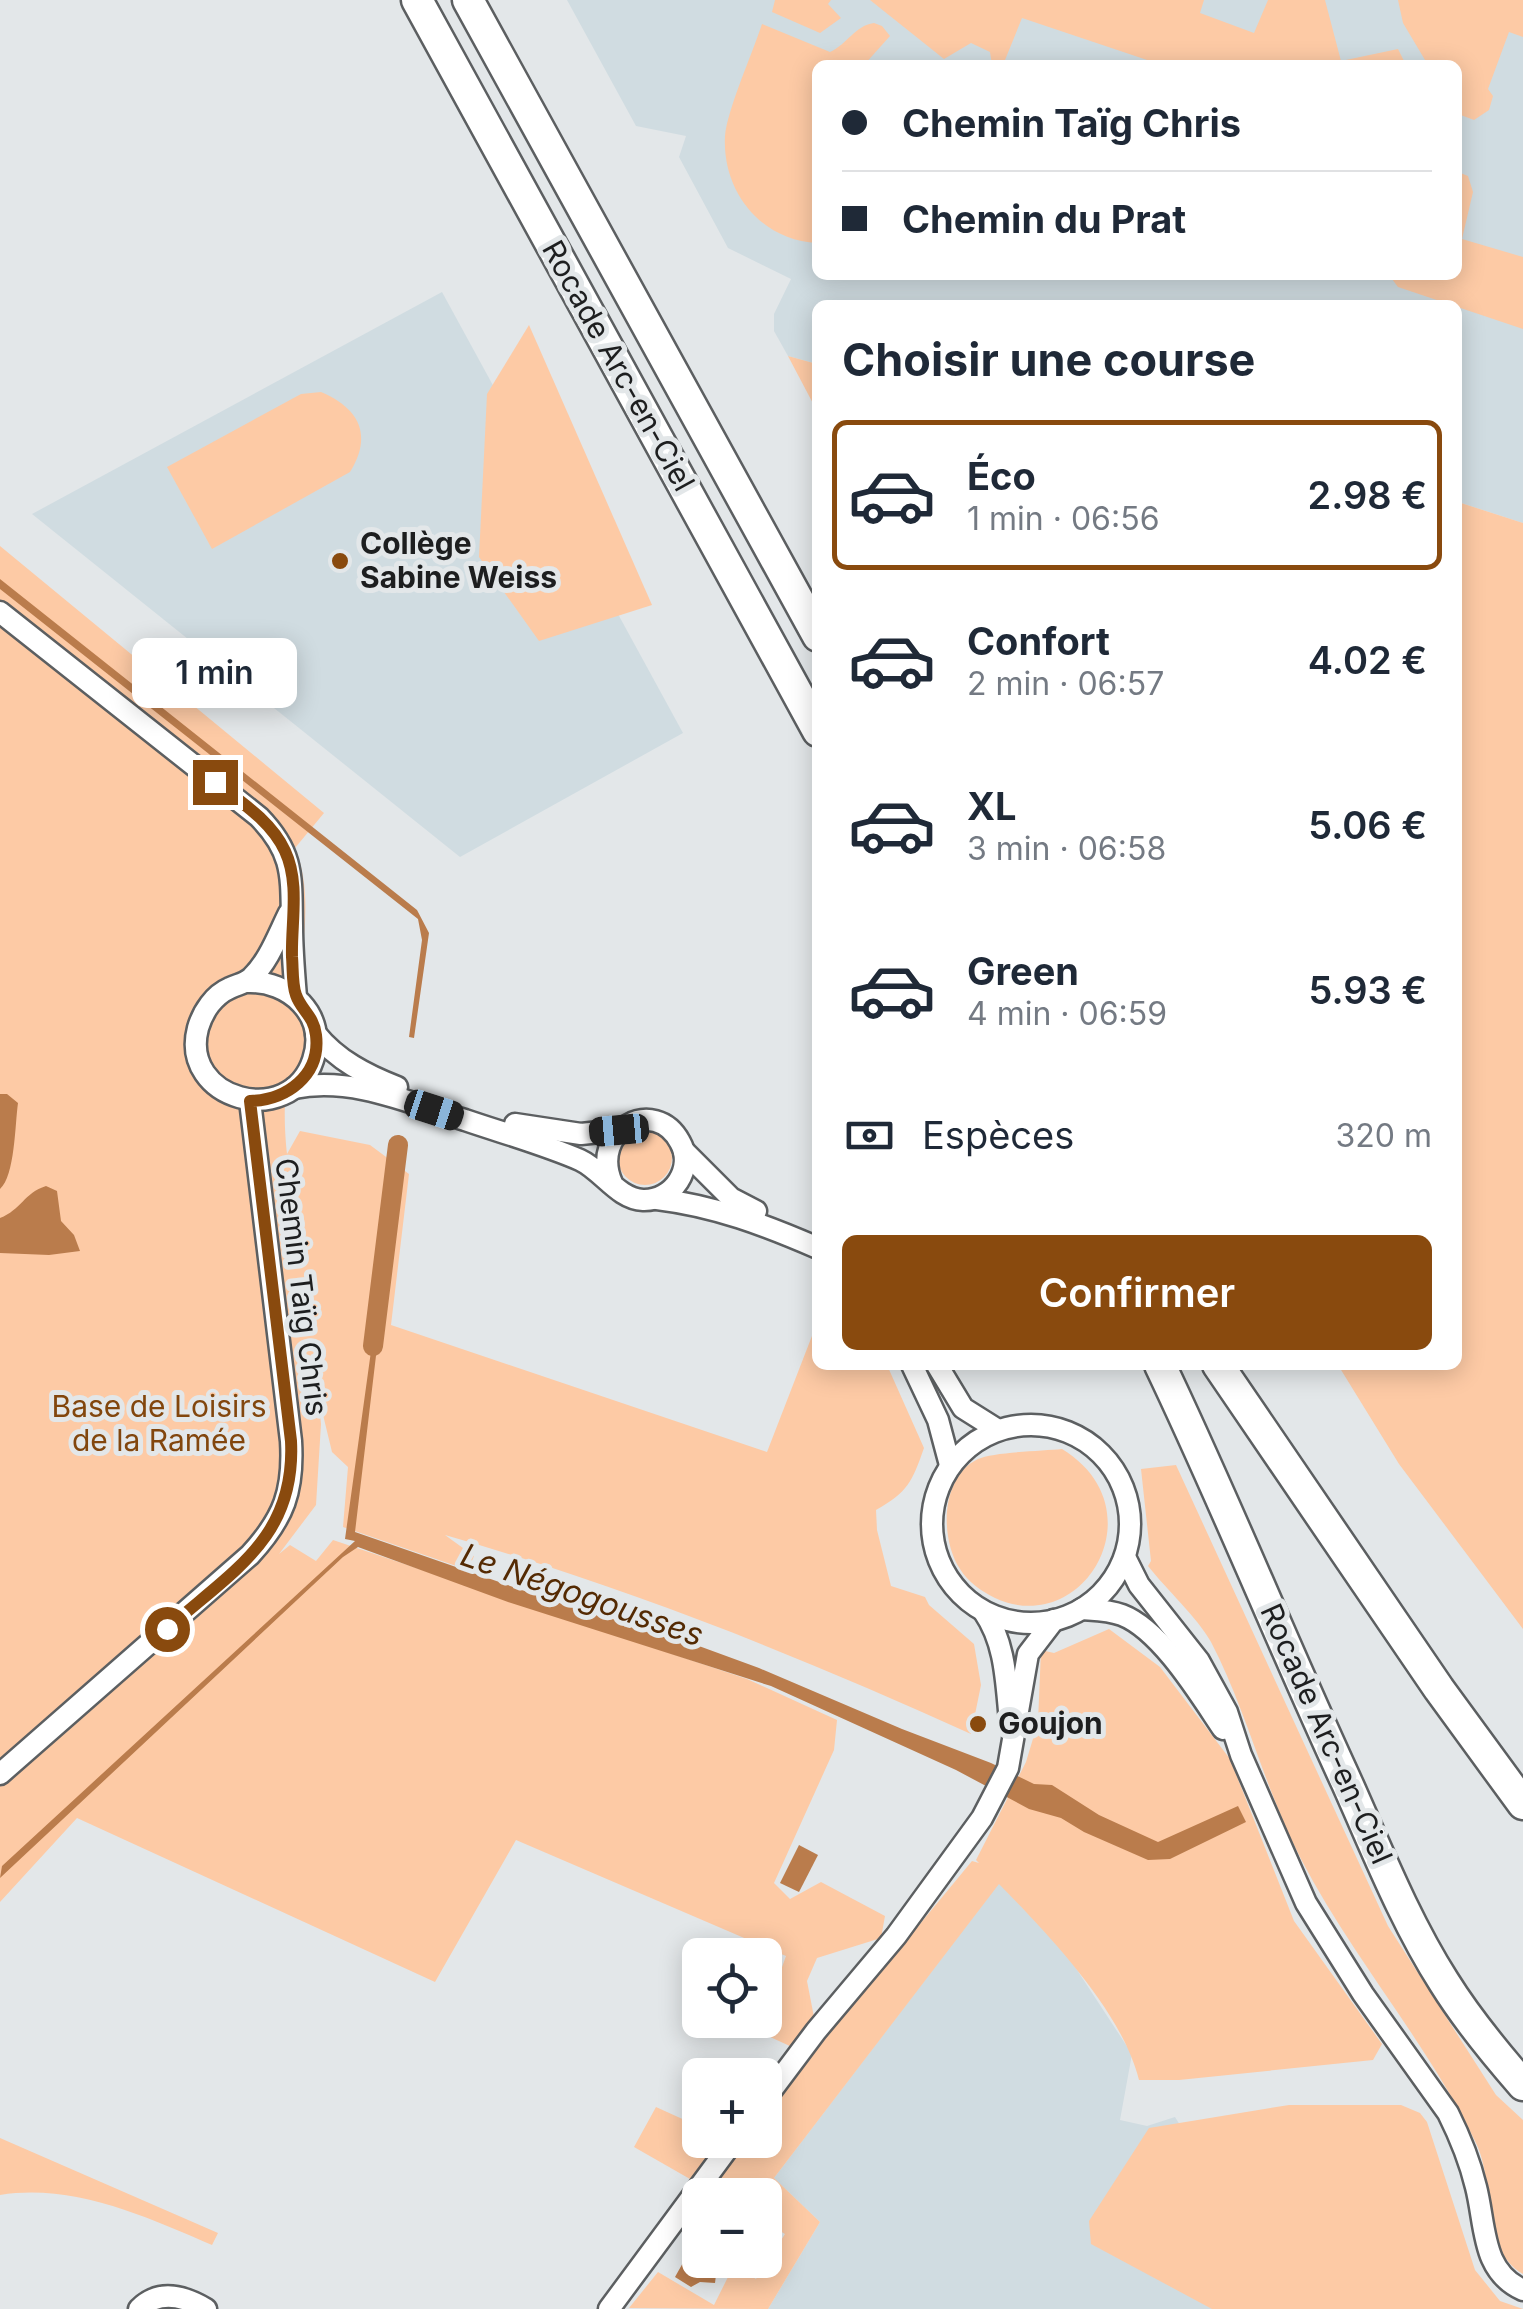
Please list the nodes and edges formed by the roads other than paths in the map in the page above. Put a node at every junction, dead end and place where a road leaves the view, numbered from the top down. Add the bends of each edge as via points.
1 (418, 0) edge
2 (468, 0) edge
3 (0, 612) edge
4 (812, 625) edge
5 (812, 721) edge
6 (292, 908) junction
7 (247, 982) junction
8 (296, 997) junction
9 (316, 1034) junction
10 (294, 1088) junction
11 (406, 1096) junction
12 (250, 1101) junction
13 (619, 1130) junction
14 (684, 1151) junction
15 (612, 1183) junction
16 (657, 1198) junction
17 (812, 1235) edge
18 (812, 1245) edge
19 (914, 1370) edge
20 (939, 1370) edge
21 (1162, 1370) edge
22 (1221, 1370) edge
23 (998, 1430) junction
24 (950, 1465) junction
25 (1125, 1558) junction
26 (1082, 1609) junction
27 (984, 1612) junction
28 (1054, 1620) junction
29 (1013, 1742) junction
30 (1242, 1755) junction
31 (0, 1774) edge
32 (1523, 1804) edge
33 (782, 2076) edge
34 (1523, 2085) edge
35 (721, 2158) edge
36 (1523, 2290) edge
37 (139, 2309) edge
38 (206, 2309) edge
39 (608, 2309) edge

1 - 5 highway, Rocade Arc-en-Ciel
2 - 4 highway, Rocade Arc-en-Ciel
3 - 6 street via 274,832 291,868
6 - 7 street
6 - 8 street
7 - 8 street via 273,984
7 - 12 street via 229,988 202,1015 197,1052 215,1085
8 - 9 street
9 - 10 street via 312,1064
9 - 11 street via 340,1058
10 - 11 street via 344,1085
10 - 12 street
11 - 13 street via 527,1128
11 - 15 street via 578,1160
12 - 31 street, Chemin Taïg Chris via 291,1441 283,1509 250,1555
13 - 14 street via 657,1122
13 - 15 street via 606,1155
14 - 16 street via 680,1180
14 - 17 street via 731,1198
15 - 16 street via 632,1198
16 - 18 street via 756,1220
19 - 24 street
20 - 23 street via 963,1408
21 - 34 highway, Rocade Arc-en-Ciel via 1417,1932 1442,1980
22 - 32 highway
23 - 24 street
23 - 25 street via 1058,1428 1104,1456 1129,1504
24 - 27 street via 938,1486 931,1534 948,1579
25 - 26 street via 1100,1596
25 - 30 street via 1199,1660
26 - 28 street
26 - 30 street via 1139,1625
27 - 28 street via 1030,1623
27 - 29 street via 1001,1647
28 - 29 street via 1028,1654
29 - 33 street via 1008,1768 982,1818
30 - 36 street via 1306,1903 1454,2123 1476,2188 1486,2247 1501,2274
35 - 39 street
37 - 38 street via 171,2296

